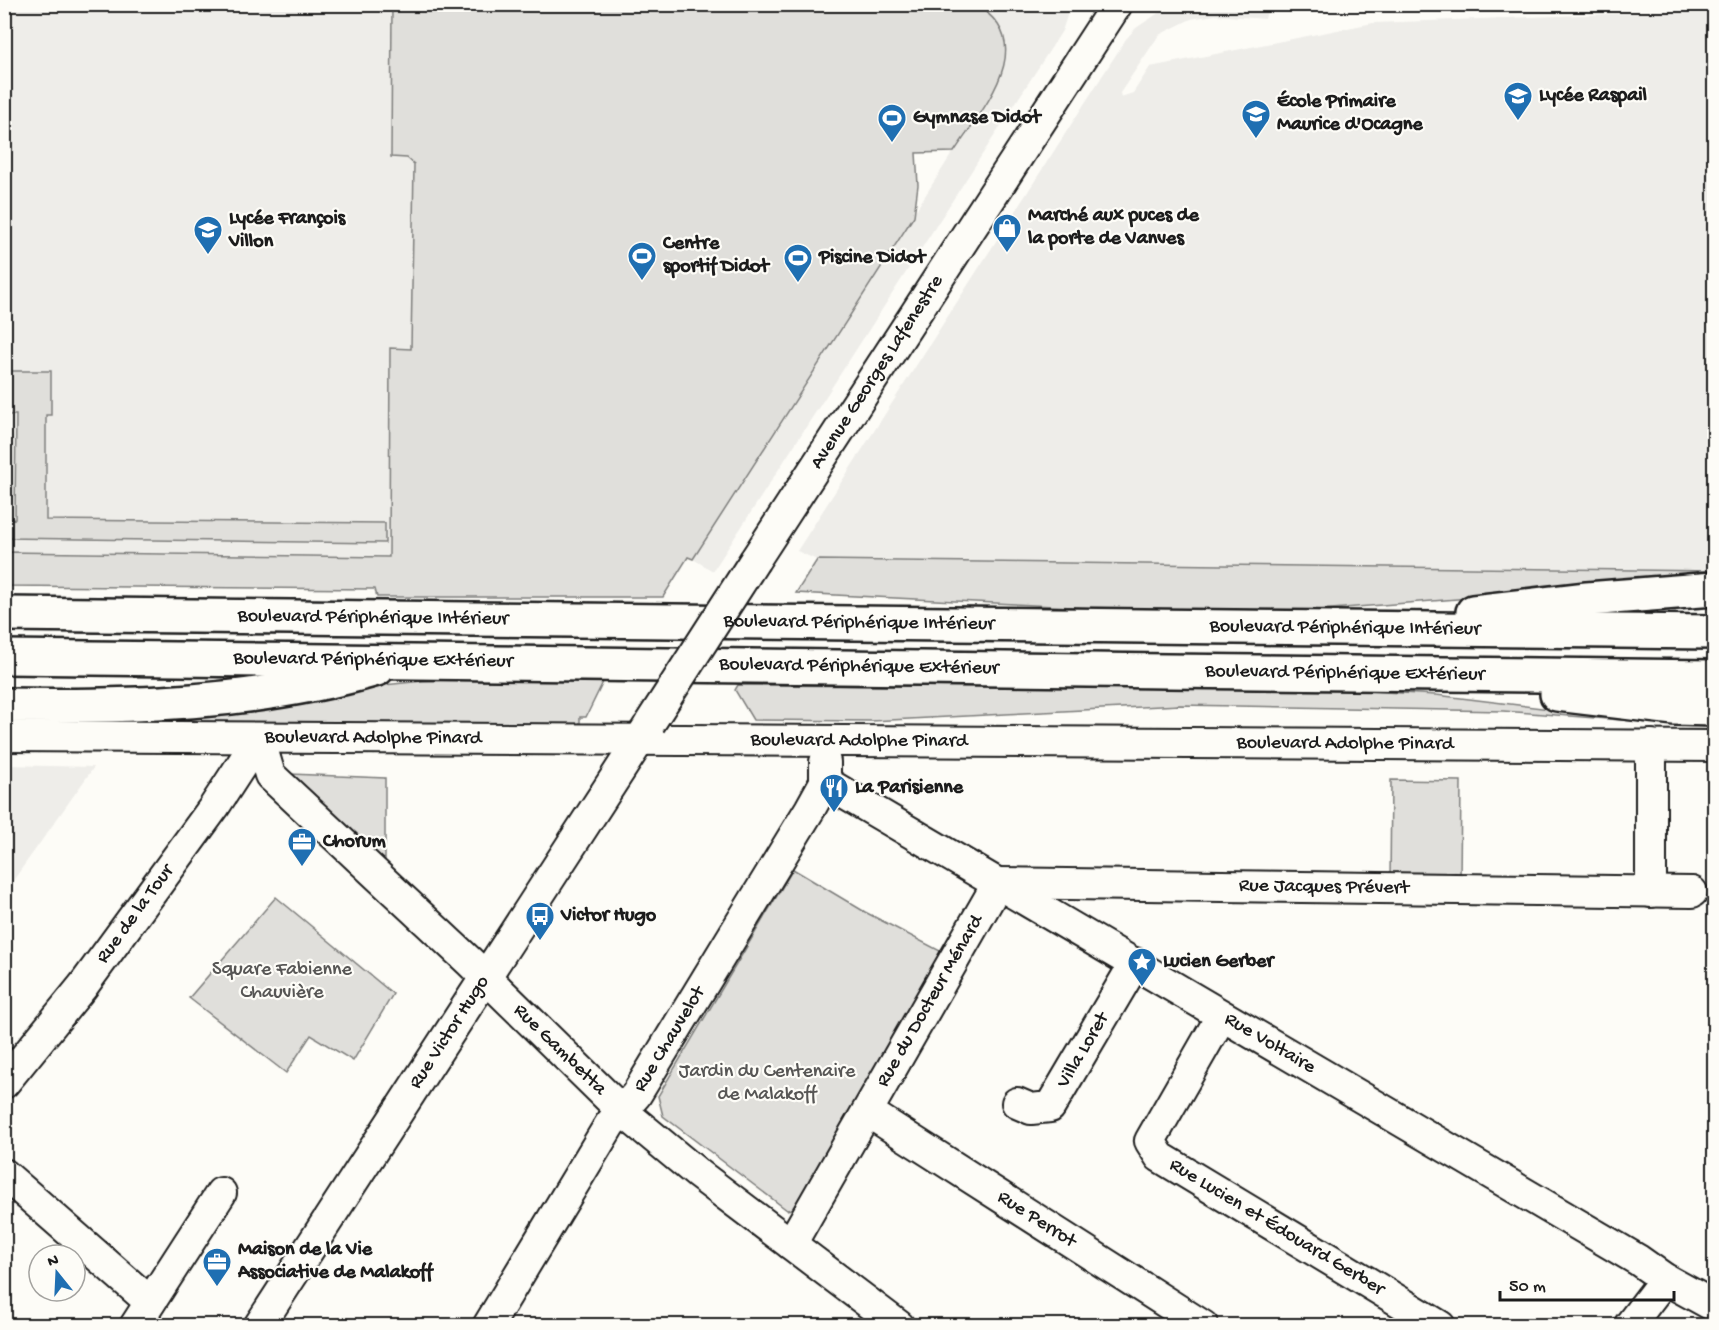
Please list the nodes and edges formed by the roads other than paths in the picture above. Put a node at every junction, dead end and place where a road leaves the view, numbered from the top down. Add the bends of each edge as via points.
1 (1117, 4) edge
2 (1714, 589) edge
3 (4, 614) edge
4 (1337, 628) junction
5 (1714, 632) edge
6 (4, 657) edge
7 (413, 659) junction
8 (1401, 675) junction
9 (1714, 677) edge
10 (4, 705) edge
11 (1714, 709) edge
12 (645, 732) junction
13 (4, 736) edge
14 (259, 738) junction
15 (824, 741) junction
16 (1651, 745) junction
17 (1714, 746) edge
18 (825, 783) junction
19 (998, 883) junction
20 (1651, 892) junction
21 (1692, 892) dead end
22 (1135, 963) junction
23 (485, 976) junction
24 (1221, 1017) junction
25 (4, 1083) edge
26 (1017, 1103) dead end
27 (621, 1110) junction
28 (868, 1112) junction
29 (4, 1174) edge
30 (221, 1193) dead end
31 (791, 1244) junction
32 (1665, 1279) junction
33 (1714, 1306) edge
34 (142, 1314) edge
35 (259, 1326) edge
36 (488, 1326) edge
37 (899, 1326) edge
38 (1203, 1326) edge
39 (1440, 1326) edge
40 (1629, 1326) edge

1 - 12 street, Avenue Georges Lafenestre, bridge
2 - 4 highway via 1587,599
3 - 4 highway, Boulevard Périphérique Intérieur
4 - 5 highway, Boulevard Périphérique Intérieur
6 - 7 highway, Boulevard Périphérique Extérieur
7 - 8 highway, Boulevard Périphérique Extérieur
7 - 10 highway via 329,683 188,702
8 - 9 highway, Boulevard Périphérique Extérieur
8 - 11 highway via 1674,708
12 - 14 street, Boulevard Adolphe Pinard
12 - 15 street, Boulevard Adolphe Pinard
12 - 23 street, Rue Victor Hugo
13 - 14 street, Boulevard Adolphe Pinard
14 - 23 street, Rue Gambetta via 270,775
14 - 25 street, Rue de la Tour via 214,807 90,976
15 - 16 street, Boulevard Adolphe Pinard
15 - 18 street
16 - 17 street, Boulevard Adolphe Pinard
16 - 20 street
18 - 19 street, Rue Voltaire
18 - 27 street, Rue Chauvelot via 636,1095
19 - 20 street, Rue Jacques Prévert
19 - 22 street, Rue Voltaire
19 - 28 street, Rue du Docteur Ménard
20 - 21 street, Rue Jacques Prévert
22 - 24 street, Rue Voltaire
22 - 26 street, Villa Loret via 1050,1107 1031,1109
23 - 27 street, Rue Gambetta
23 - 35 street, Rue Victor Hugo
24 - 32 street, Rue Voltaire
24 - 39 street, Rue Lucien et Édouard Gerber via 1150,1141 1153,1149
27 - 31 street, Rue Gambetta
27 - 36 street, Rue Chauvelot
28 - 31 street, Rue du Docteur Ménard
28 - 38 street, Rue Perrot
29 - 34 street
30 - 34 street
31 - 37 street, Rue Gambetta
32 - 33 street, Rue Voltaire
32 - 40 street

